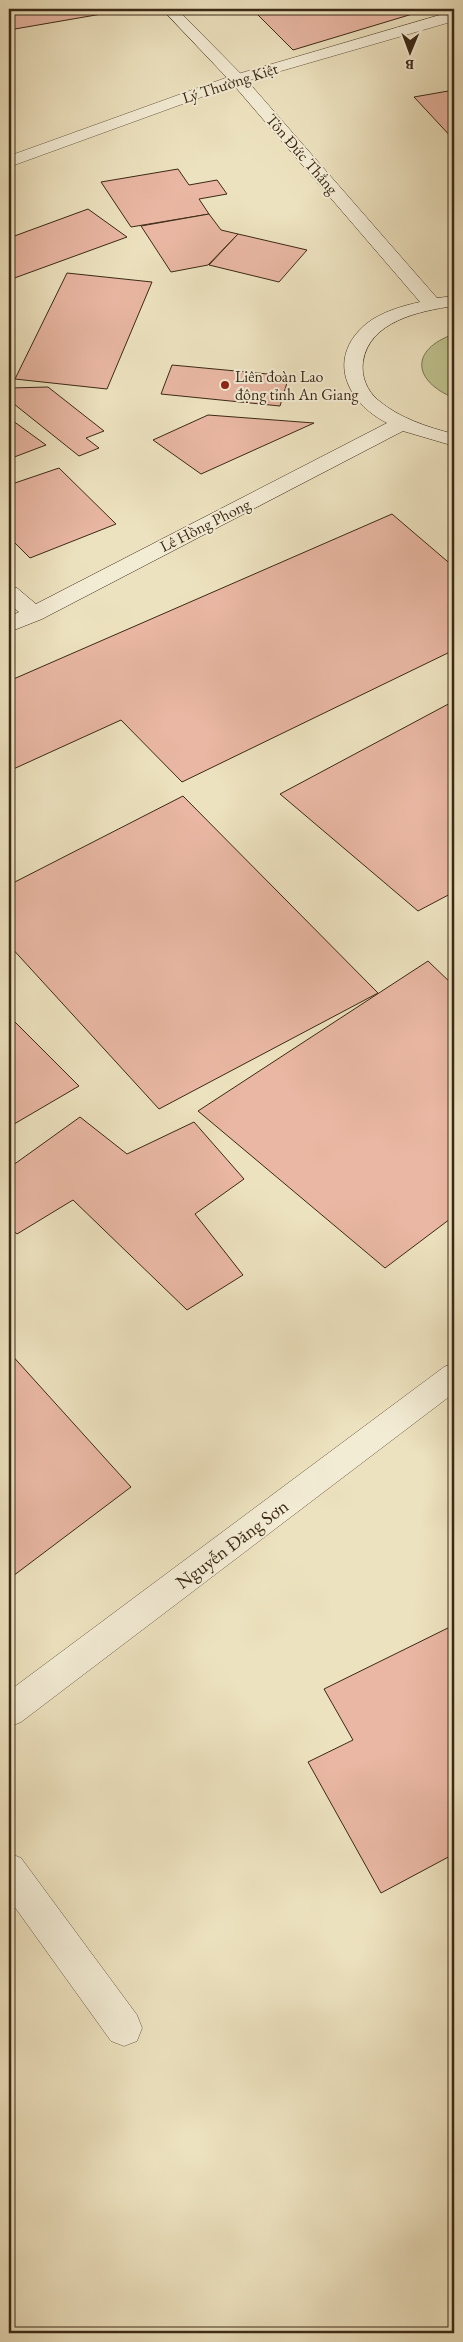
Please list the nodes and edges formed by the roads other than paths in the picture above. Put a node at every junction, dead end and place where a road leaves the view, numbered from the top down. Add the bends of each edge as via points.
1 (169, 9) edge
2 (454, 16) edge
3 (237, 79) junction
4 (9, 162) edge
5 (454, 301) edge
6 (432, 304) junction
7 (401, 424) junction
8 (454, 440) edge
9 (9, 593) edge
10 (34, 614) junction
11 (9, 625) edge
12 (454, 1376) edge
13 (9, 1711) edge
14 (9, 1870) edge
15 (124, 2028) dead end

1 - 3 street, Tôn Đức Thắng
2 - 3 street, Lý Thường Kiệt
3 - 4 street, Lý Thường Kiệt
3 - 6 street, Tôn Đức Thắng
5 - 6 street
6 - 7 street via 394,315 367,333 353,355 354,380 370,404
7 - 8 street
7 - 10 street, Lê Hồng Phong
9 - 10 street
10 - 11 street, Lê Hồng Phong
12 - 13 street, Nguyễn Đăng Sơn
14 - 15 street

